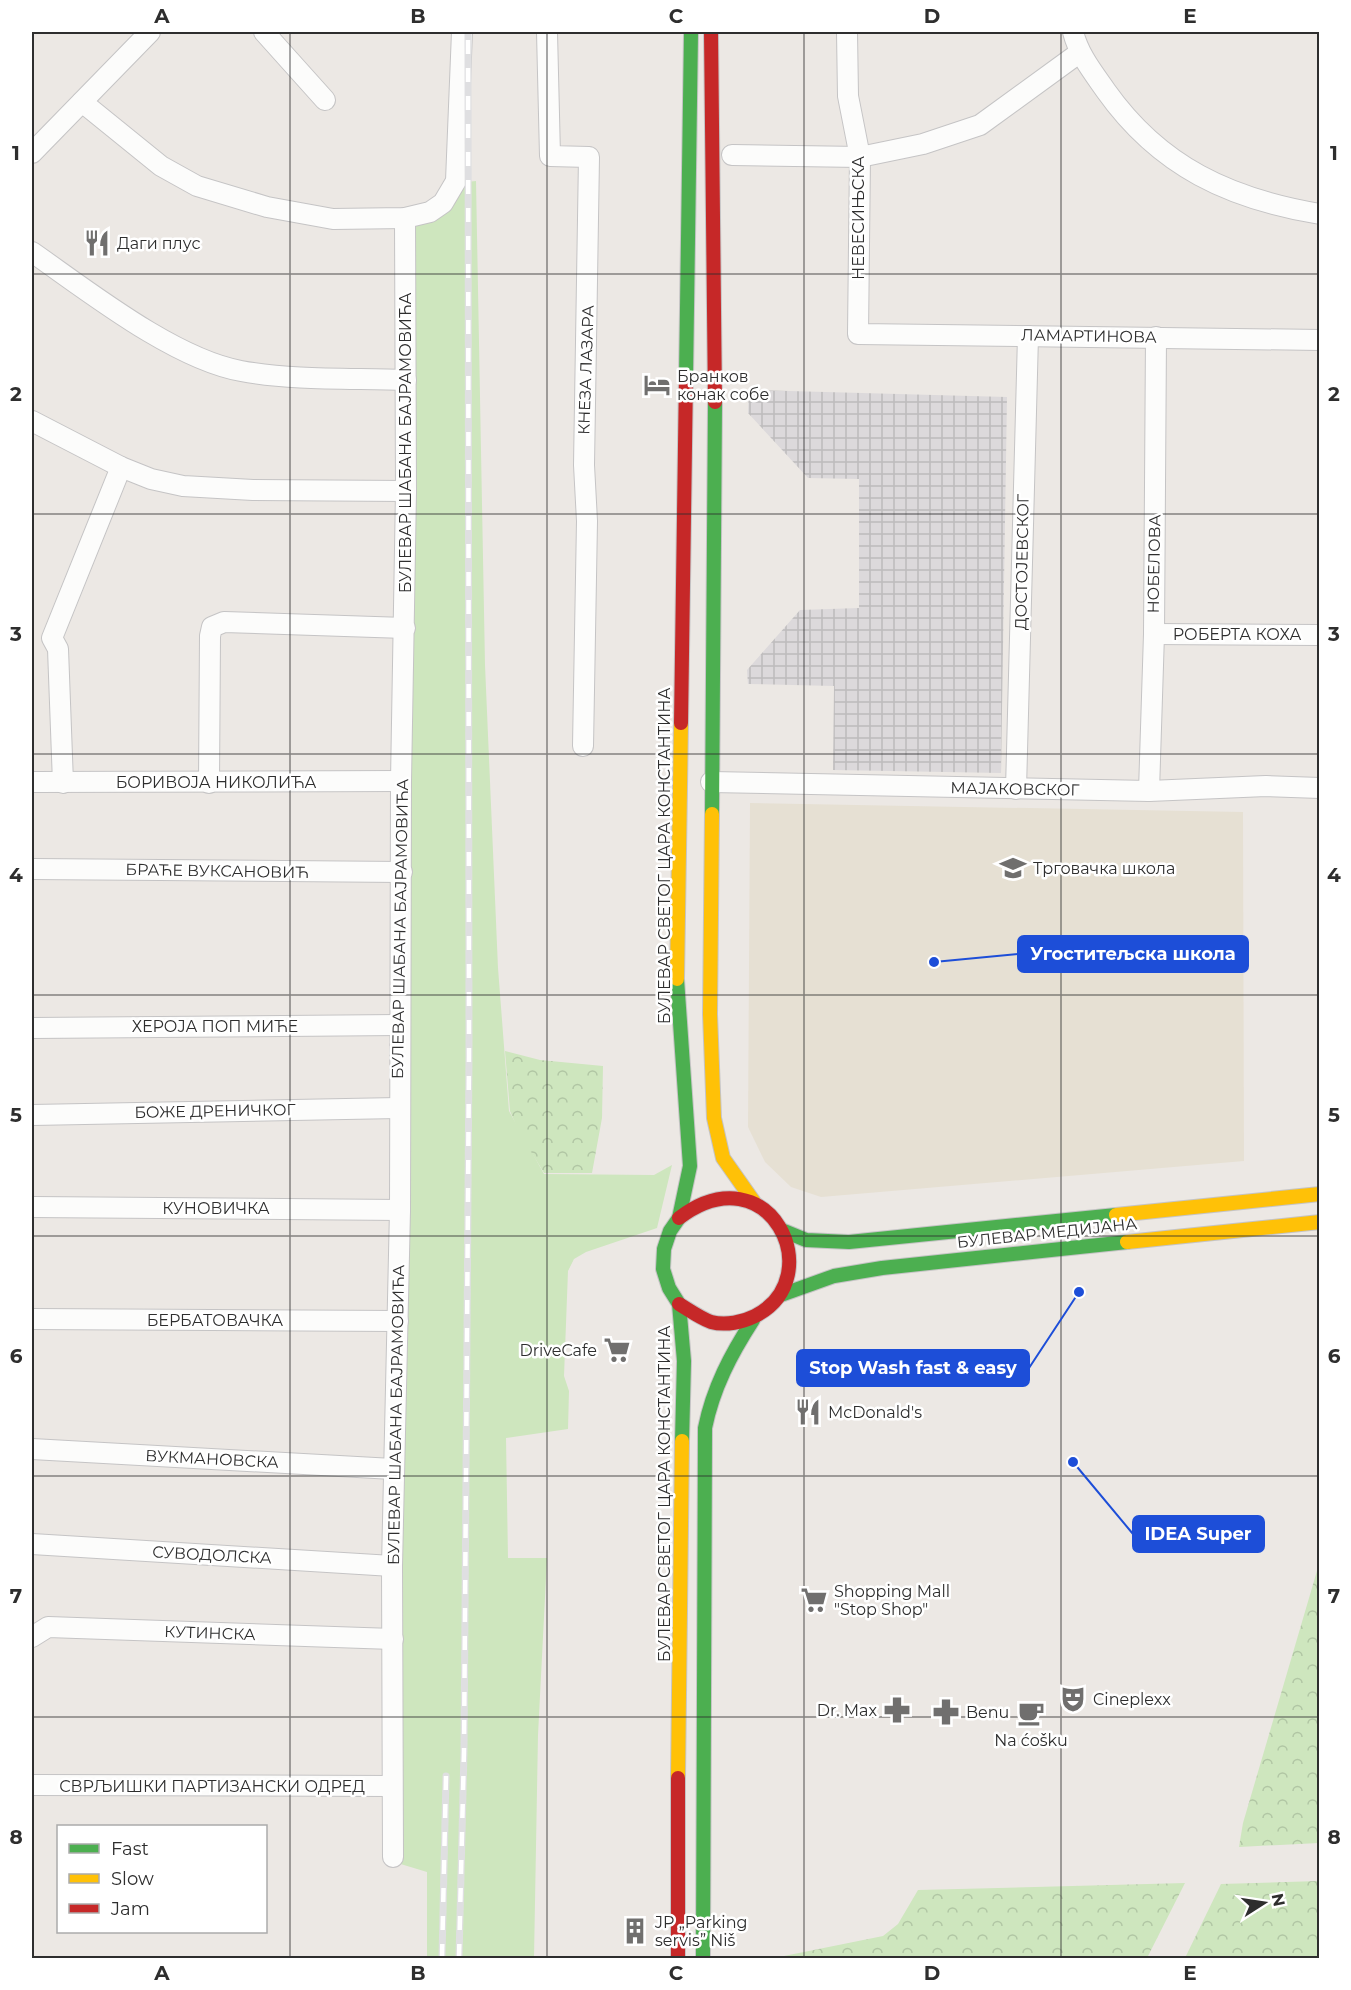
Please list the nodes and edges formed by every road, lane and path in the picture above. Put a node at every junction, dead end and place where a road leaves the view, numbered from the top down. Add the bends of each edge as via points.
1 (150, 32) edge
2 (264, 32) edge
3 (462, 32) edge
4 (547, 32) edge
5 (691, 32) edge
6 (711, 32) edge
7 (848, 32) edge
8 (1072, 32) edge
9 (1079, 53) junction
10 (325, 100) dead end
11 (82, 102) junction
12 (32, 153) edge
13 (732, 155) dead end
14 (860, 157) junction
15 (1320, 214) edge
16 (405, 218) junction
17 (32, 252) edge
18 (858, 334) joint
19 (1028, 336) junction
20 (1156, 337) junction
21 (1320, 340) edge
22 (406, 380) junction
23 (32, 421) edge
24 (122, 467) junction
25 (406, 491) junction
26 (405, 628) junction
27 (1154, 634) junction
28 (1320, 635) edge
29 (583, 746) dead end
30 (401, 781) junction
31 (32, 782) edge
32 (711, 782) junction
33 (63, 783) junction
34 (209, 783) junction
35 (1320, 788) edge
36 (1016, 789) junction
37 (1149, 791) junction
38 (32, 869) edge
39 (402, 872) junction
40 (399, 1025) junction
41 (32, 1028) edge
42 (398, 1108) junction
43 (32, 1115) edge
44 (1320, 1194) edge
45 (754, 1202) junction
46 (32, 1207) edge
47 (400, 1210) junction
48 (679, 1218) junction
49 (1320, 1222) edge
50 (784, 1231) junction
51 (781, 1295) junction
52 (679, 1304) junction
53 (32, 1319) edge
54 (753, 1320) junction
55 (398, 1321) junction
56 (32, 1449) edge
57 (393, 1469) junction
58 (32, 1544) edge
59 (392, 1566) junction
60 (32, 1637) edge
61 (393, 1639) junction
62 (32, 1785) edge
63 (392, 1786) junction
64 (393, 1857) dead end
65 (678, 1959) edge
66 (703, 1959) edge

1 - 11 street
2 - 10 street
3 - 16 street via 456,181 443,203 430,212
4 - 29 street, КНЕЗА ЛАЗАРА via 550,156 589,157
5 - 48 main road, БУЛЕВАР СВЕТОГ ЦАРА КОНСТАНТИНА via 677,982 690,1166
6 - 32 main road via 715,409
7 - 14 street, НЕВЕСИЊСКА via 848,96
8 - 9 street
9 - 14 street via 980,126 923,144
9 - 15 street via 1114,102 1156,147 1194,174 1234,193
11 - 12 street
11 - 16 street via 161,166 197,186 267,207 333,219
13 - 14 street
14 - 18 street, НЕВЕСИЊСКА
16 - 22 street, БУЛЕВАР ШАБАНА БАЈРАМОВИЋА
17 - 22 street via 131,320 196,356 240,371
18 - 19 street, ЛАМАРТИНОВА
19 - 20 street, ЛАМАРТИНОВА
19 - 36 street, ДОСТОЈЕВСКОГ
20 - 21 street, ЛАМАРТИНОВА
20 - 27 street, НОБЕЛОВА
22 - 25 street, БУЛЕВАР ШАБАНА БАЈРАМОВИЋА
23 - 24 street
24 - 25 street via 151,479 218,489
24 - 33 street via 52,638 58,649
25 - 26 street, БУЛЕВАР ШАБАНА БАЈРАМОВИЋА
26 - 30 street, БУЛЕВАР ШАБАНА БАЈРАМОВИЋА
26 - 34 street via 224,622 212,627
27 - 28 street, РОБЕРТА КОХА
27 - 37 street, НОБЕЛОВА
30 - 34 street, БОРИВОЈА НИКОЛИЋА
30 - 39 street, БУЛЕВАР ШАБАНА БАЈРАМОВИЋА
31 - 33 street, БОРИВОЈА НИКОЛИЋА
32 - 36 street, МАЈАКОВСКОГ
32 - 45 main road via 710,1014 714,1118 723,1158
33 - 34 street, БОРИВОЈА НИКОЛИЋА
35 - 37 street, МАЈАКОВСКОГ
36 - 37 street, МАЈАКОВСКОГ
38 - 39 street, БРАЋЕ ВУКСАНОВИЋ
39 - 40 street, БУЛЕВАР ШАБАНА БАЈРАМОВИЋА
40 - 41 street, ХЕРОЈА ПОП МИЋЕ
40 - 42 street, БУЛЕВАР ШАБАНА БАЈРАМОВИЋА
42 - 43 street, БОЖЕ ДРЕНИЧКОГ
42 - 47 street, БУЛЕВАР ШАБАНА БАЈРАМОВИЋА
44 - 50 main road, БУЛЕВАР МЕДИЈАНА via 849,1242 806,1240
45 - 48 main road via 714,1198 695,1205
45 - 50 main road via 771,1214
46 - 47 street, КУНОВИЧКА
47 - 55 street, БУЛЕВАР ШАБАНА БАЈРАМОВИЋА
48 - 52 main road, БУЛЕВАР СВЕТОГ ЦАРА КОНСТАНТИНА via 664,1249 663,1269
49 - 51 main road, БУЛЕВАР МЕДИЈАНА via 882,1268 834,1276
50 - 51 main road via 790,1252 789,1275
51 - 54 main road
52 - 54 main road via 695,1317 714,1324 734,1325
52 - 65 main road, БУЛЕВАР СВЕТОГ ЦАРА КОНСТАНТИНА via 684,1361
53 - 55 street, БЕРБАТОВАЧКА
54 - 66 main road via 724,1365 708,1404 705,1428
55 - 57 street, БУЛЕВАР ШАБАНА БАЈРАМОВИЋА
56 - 57 street, ВУКМАНОВСКА
57 - 59 street, БУЛЕВАР ШАБАНА БАЈРАМОВИЋА
58 - 59 street, СУВОДОЛСКА
59 - 61 street, БУЛЕВАР ШАБАНА БАЈРАМОВИЋА
60 - 61 street, КУТИНСКА via 48,1627
61 - 63 street, БУЛЕВАР ШАБАНА БАЈРАМОВИЋА
62 - 63 street, СВРЉИШКИ ПАРТИЗАНСКИ ОДРЕД
63 - 64 street, БУЛЕВАР ШАБАНА БАЈРАМОВИЋА

